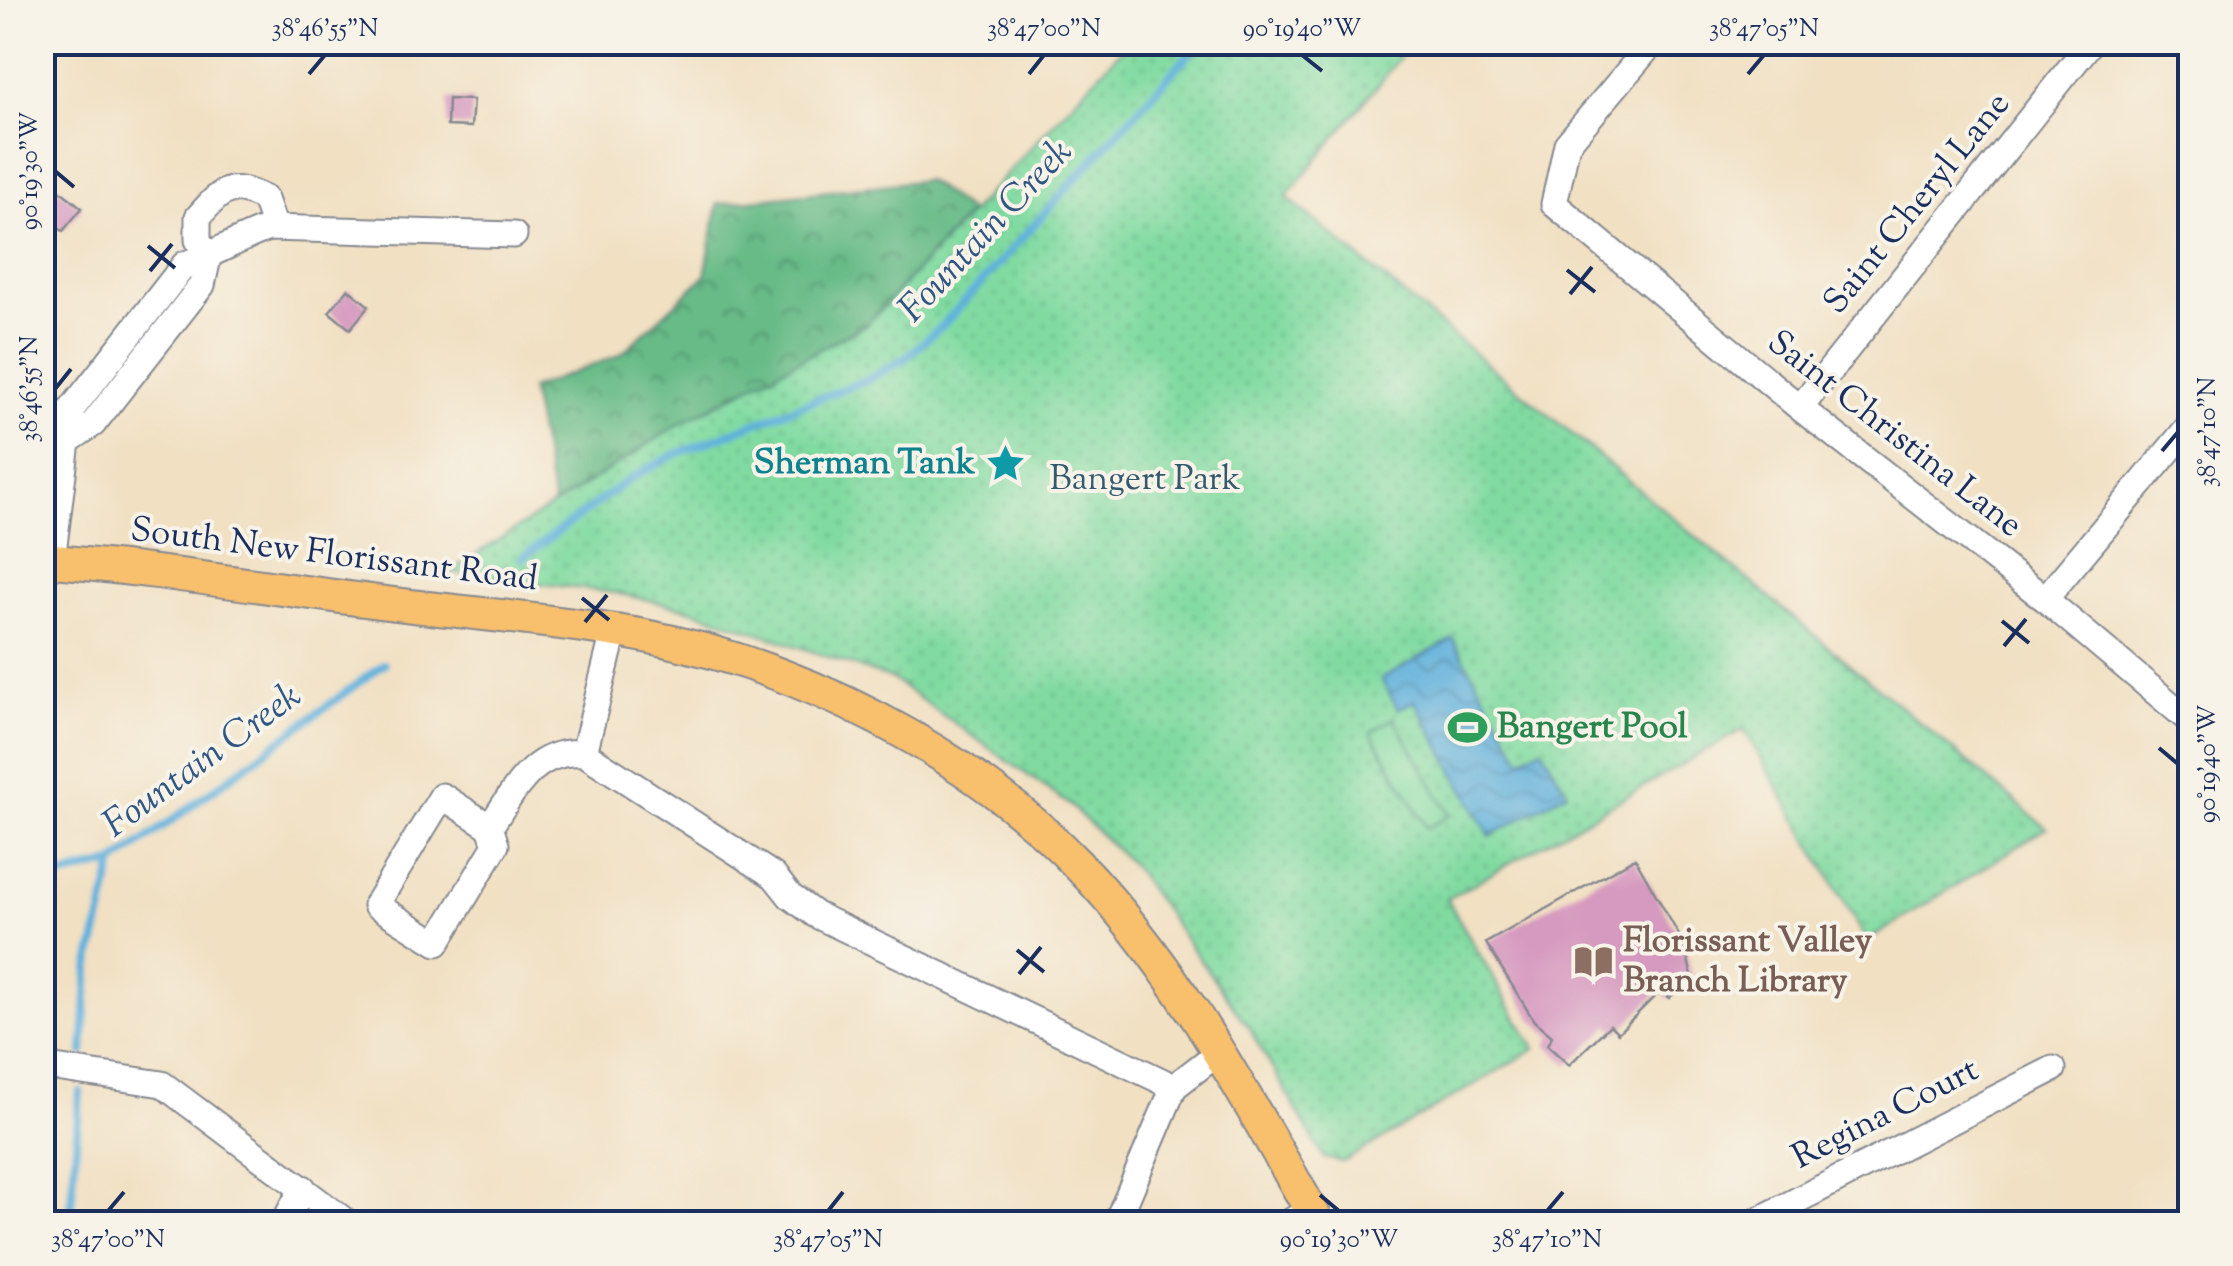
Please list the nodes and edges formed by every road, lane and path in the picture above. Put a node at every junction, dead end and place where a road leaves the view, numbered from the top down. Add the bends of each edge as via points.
1 (1654, 42) edge
2 (2091, 42) edge
3 (275, 228) junction
4 (514, 235) dead end
5 (208, 258) junction
6 (125, 341) junction
7 (146, 356) junction
8 (1800, 408) junction
9 (2190, 425) edge
10 (69, 440) junction
11 (47, 560) edge
12 (2045, 599) junction
13 (614, 632) junction
14 (2190, 720) edge
15 (584, 753) junction
16 (490, 827) junction
17 (1219, 1052) junction
18 (42, 1066) edge
19 (2053, 1069) dead end
20 (1174, 1087) junction
21 (303, 1188) junction
22 (1305, 1219) edge
23 (284, 1224) edge
24 (350, 1224) edge
25 (1116, 1224) edge
26 (1751, 1224) edge

1 - 8 street, Saint Christina Lane via 1567,144 1554,204
2 - 8 street, Saint Cheryl Lane
3 - 4 street
3 - 5 street via 242,237
3 - 5 street via 266,200 246,189 219,194 198,217 198,240
5 - 6 street via 186,264
5 - 7 street via 202,285
6 - 7 street
6 - 10 street via 71,410
7 - 10 street via 93,424
8 - 12 street, Saint Christina Lane
9 - 12 street
10 - 11 street
11 - 13 main road, South New Florissant Road
12 - 14 street, Saint Christina Lane
13 - 15 street
13 - 17 main road, South New Florissant Road via 762,668 890,724 987,784 1078,865
15 - 16 street via 565,751 527,772
15 - 20 street via 774,876 816,915
16 - 16 street via 442,796 376,905 437,943 496,844
17 - 20 street
17 - 22 main road, South New Florissant Road
18 - 21 street via 162,1084
19 - 26 street, Regina Court
20 - 25 street
21 - 23 street
21 - 24 street

